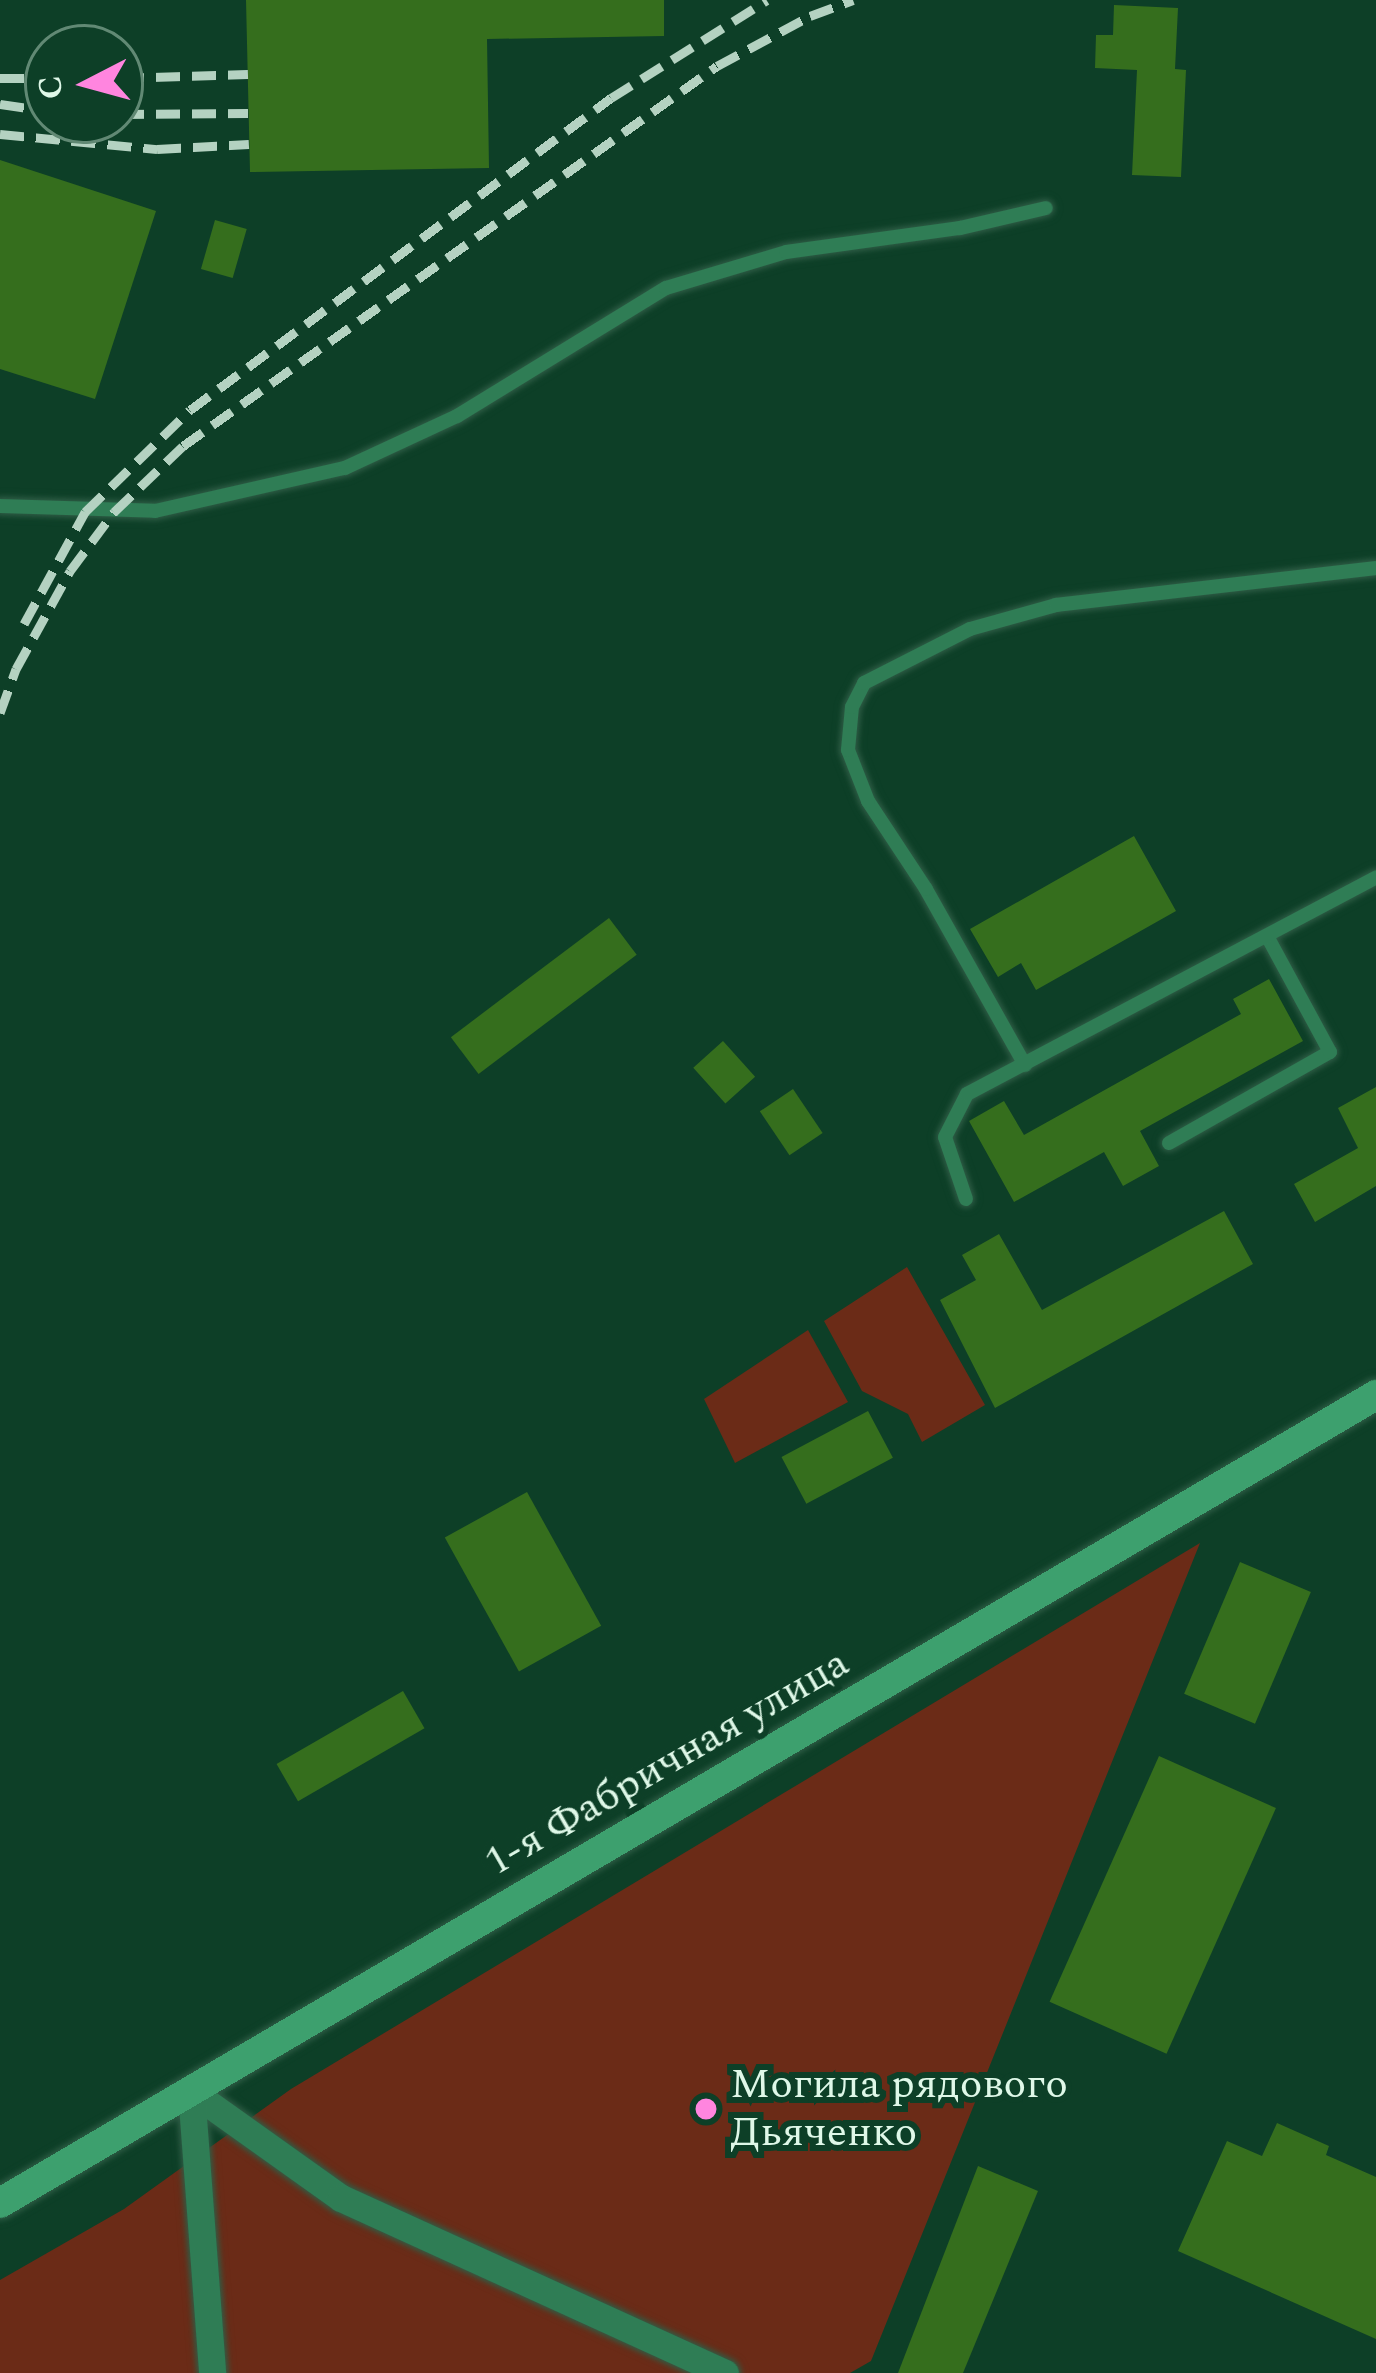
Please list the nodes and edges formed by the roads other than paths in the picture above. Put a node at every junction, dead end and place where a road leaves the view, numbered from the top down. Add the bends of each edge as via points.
1 (1046, 208) dead end
2 (0, 506) edge
3 (1376, 568) edge
4 (1376, 877) edge
5 (1268, 938) junction
6 (1025, 1065) junction
7 (1169, 1143) dead end
8 (966, 1199) dead end
9 (1376, 1395) edge
10 (191, 2091) junction
11 (0, 2203) edge
12 (212, 2373) edge
13 (725, 2373) edge

1 - 2 lane via 960,229 786,252 666,288 457,416 345,468 155,511
3 - 6 lane via 1056,605 970,629 864,683 852,707 848,750 868,801
4 - 5 lane
5 - 6 lane
5 - 7 lane via 1330,1052
6 - 8 lane via 968,1094 944,1137
9 - 10 main road, 1-я Фабричная улица
10 - 11 main road, 1-я Фабричная улица
10 - 12 street
10 - 13 street via 341,2198

